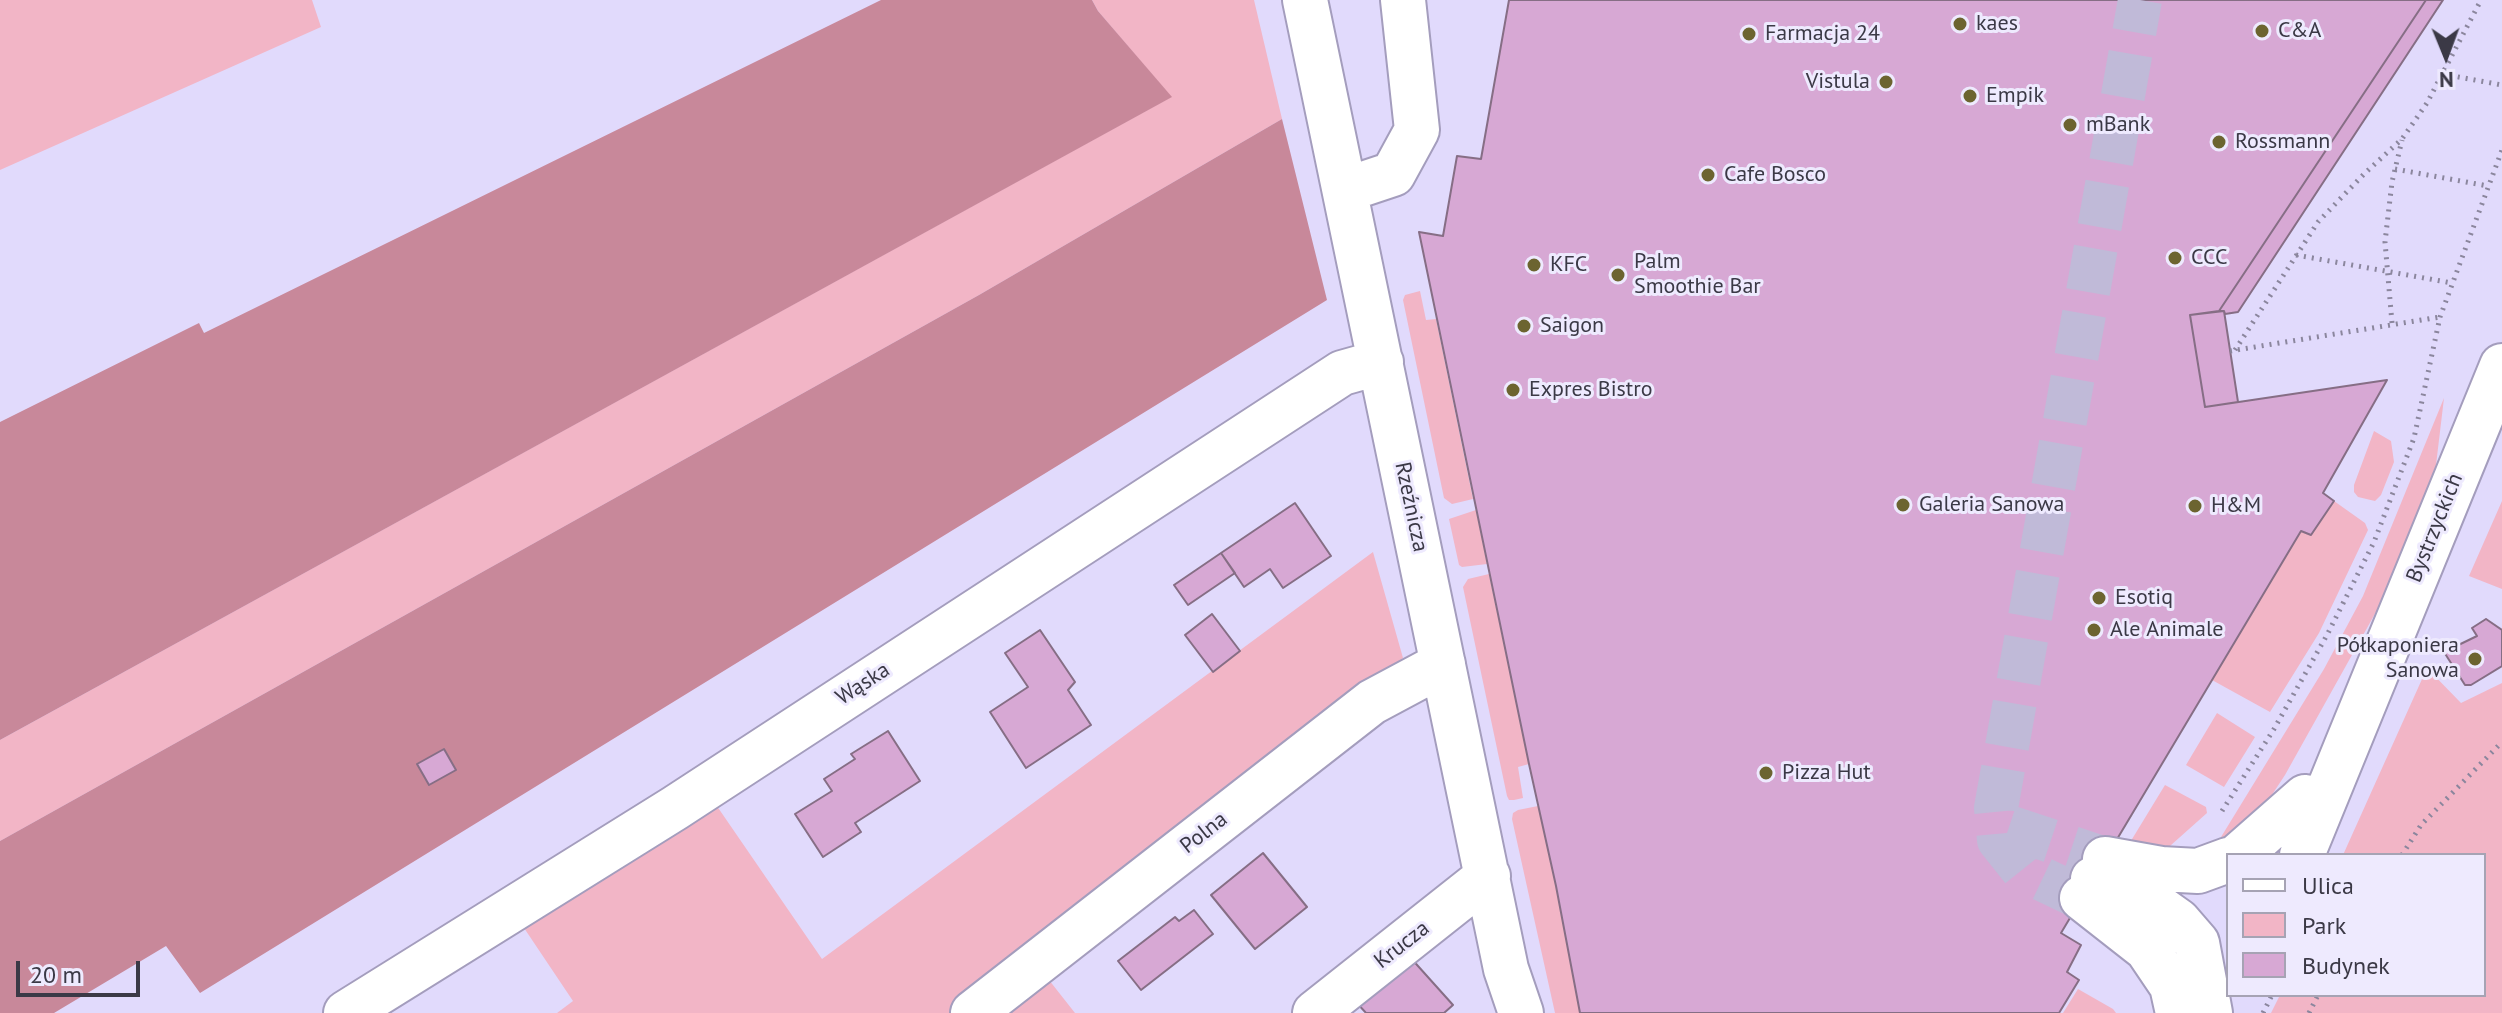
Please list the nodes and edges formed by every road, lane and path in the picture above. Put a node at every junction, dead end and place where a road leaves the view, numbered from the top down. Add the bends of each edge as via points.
1 (1305, 0) edge
2 (1403, 0) edge
3 (2481, 0) edge
4 (2442, 74) junction
5 (2502, 85) edge
6 (2402, 139) junction
7 (2502, 150) edge
8 (2395, 169) junction
9 (2488, 186) junction
10 (1345, 190) junction
11 (2296, 255) junction
12 (2386, 271) junction
13 (2452, 283) junction
14 (2440, 317) junction
15 (2392, 323) junction
16 (1381, 362) junction
17 (2502, 366) edge
18 (1443, 664) junction
19 (2369, 690) junction
20 (2502, 742) edge
21 (2305, 797) junction
22 (2241, 853) edge
23 (2272, 853) edge
24 (2303, 853) edge
25 (2403, 853) edge
26 (2213, 866) edge
27 (1488, 876) junction
28 (2093, 878) junction
29 (2226, 942) edge
30 (2215, 994) edge
31 (346, 1013) edge
32 (973, 1013) edge
33 (1315, 1013) edge
34 (1521, 1013) edge
35 (2180, 1013) edge
36 (2222, 1013) edge

1 - 10 street, Rzeźnicza
2 - 10 street via 1417,130 1393,174
3 - 4 path
4 - 5 path
4 - 6 path
6 - 8 path
6 - 11 path via 2318,222
7 - 9 path
8 - 9 path
8 - 12 path
9 - 13 path
10 - 16 street, Rzeźnicza
11 - 12 path
11 - 15 path via 2233,351
12 - 13 path
12 - 15 path
13 - 14 path
14 - 15 path
14 - 26 path via 2414,438 2374,542 2327,635 2197,858
16 - 18 street, Rzeźnicza
16 - 31 street, Wąska via 1342,373 675,808
17 - 19 street, Bystrzyckich
18 - 27 street, Rzeźnicza
18 - 32 street, Polna via 1372,702
19 - 21 street, Bystrzyckich
19 - 24 street, Bystrzyckich
20 - 25 path via 2421,825
21 - 22 street
21 - 23 street, Bystrzyckich
26 - 28 street
27 - 33 street, Krucza
27 - 34 street, Rzeźnicza via 1506,969
28 - 30 street via 2140,894 2178,921 2197,943
28 - 35 street via 2172,986
29 - 30 street
30 - 35 street
30 - 36 street

